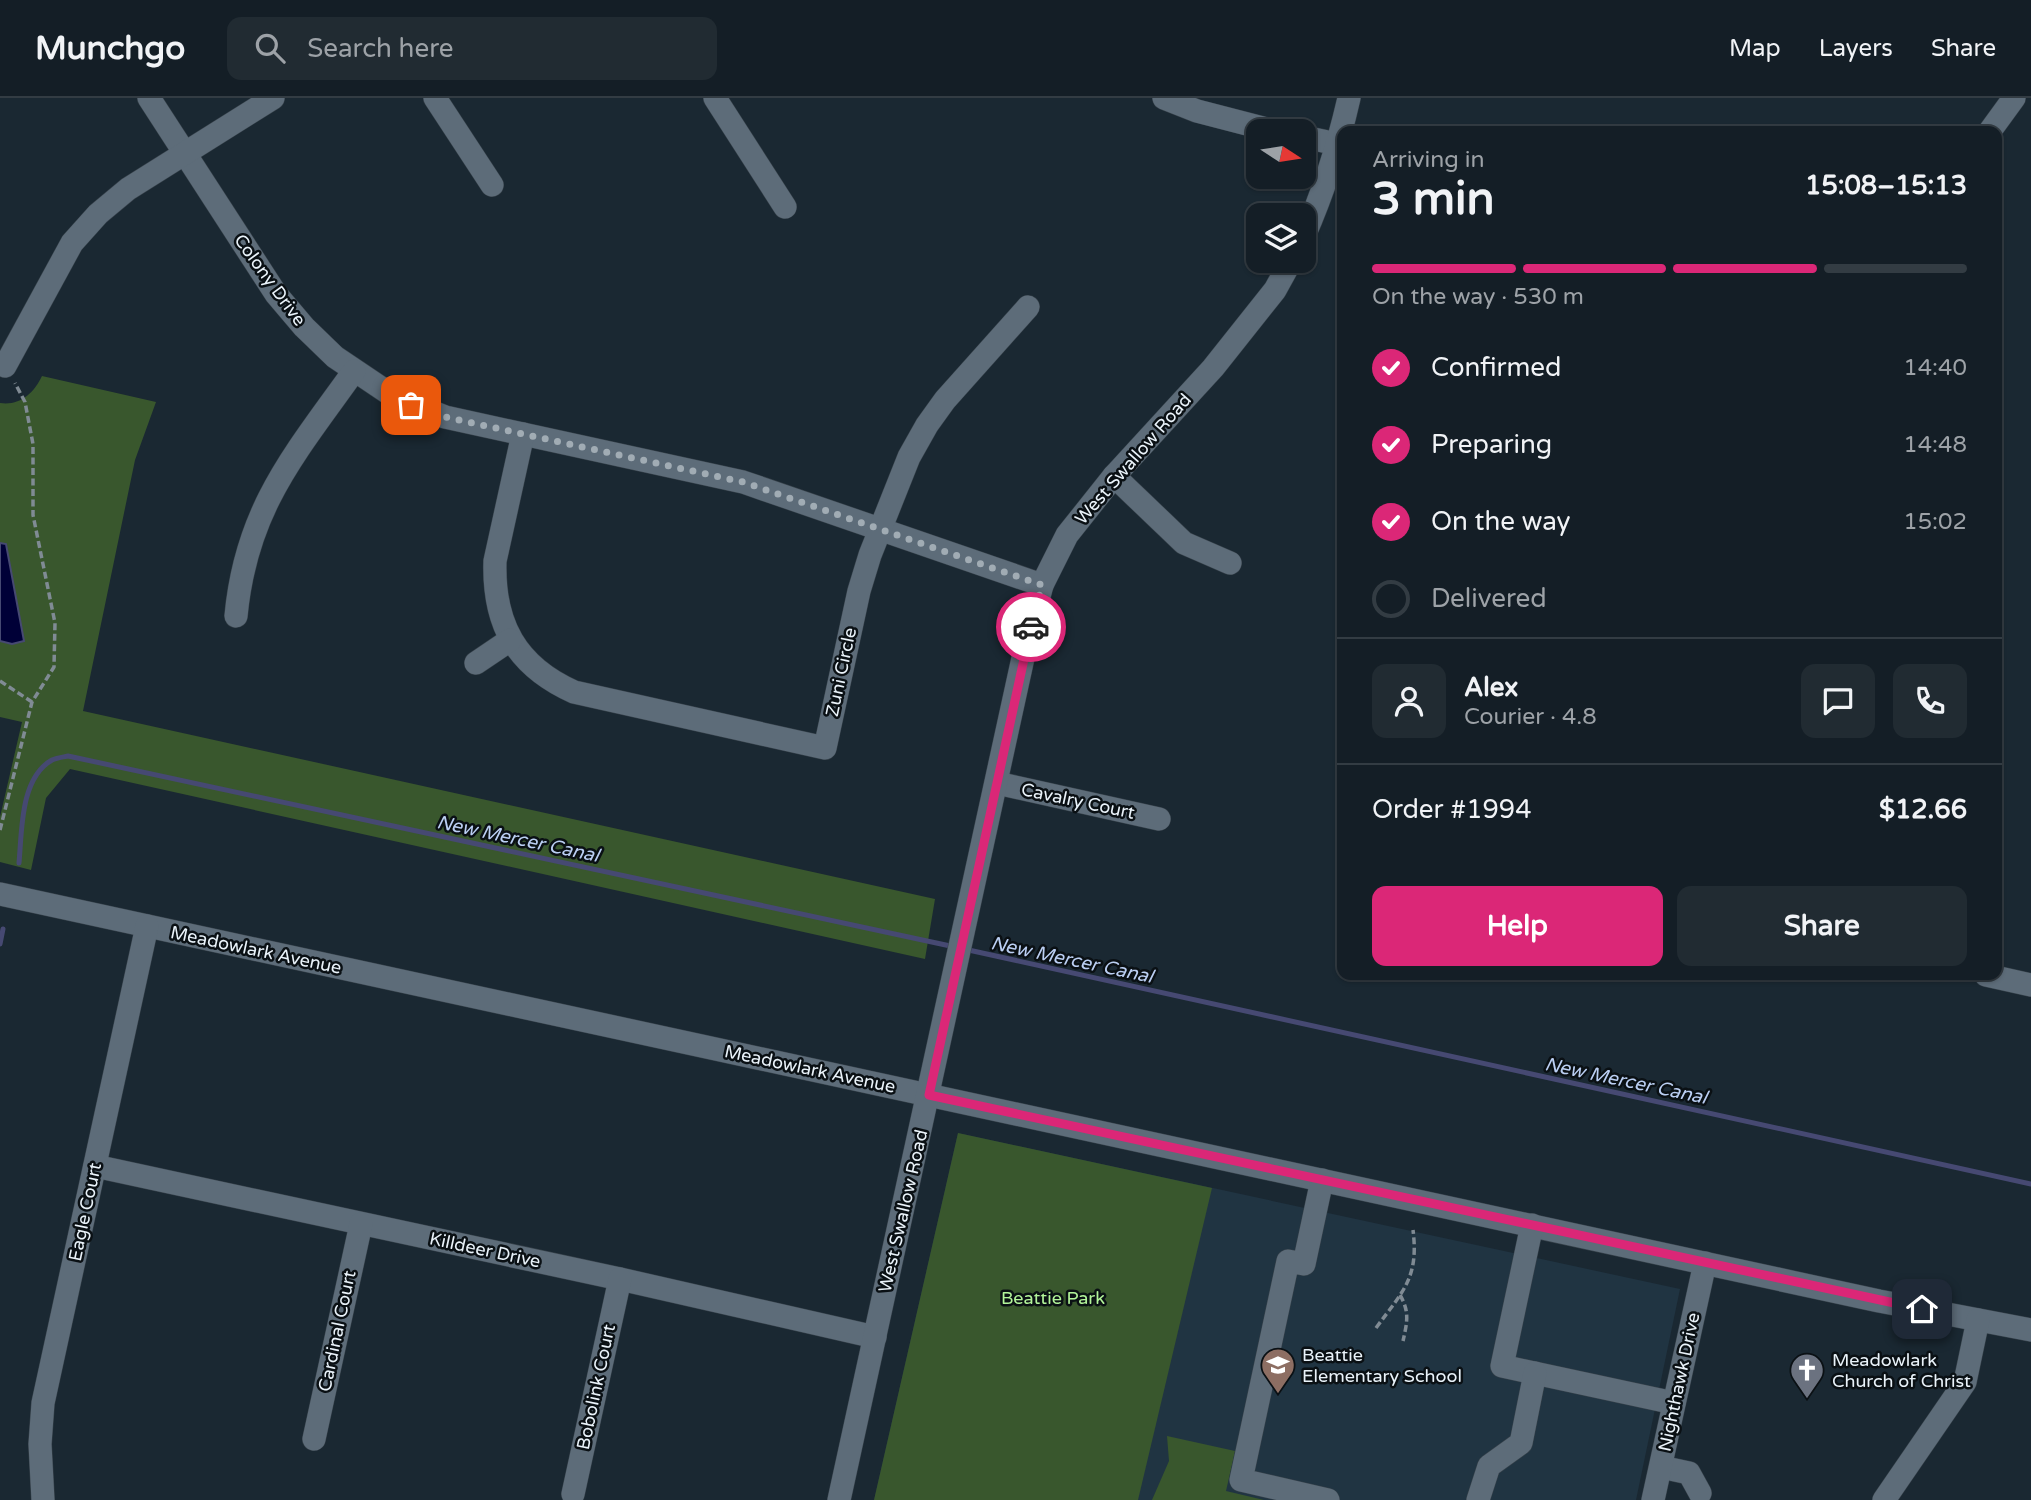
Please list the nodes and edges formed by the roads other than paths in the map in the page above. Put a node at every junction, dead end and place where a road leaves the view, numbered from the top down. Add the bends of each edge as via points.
1 (149, 98) edge
2 (273, 98) edge
3 (435, 98) edge
4 (715, 98) edge
5 (1164, 98) edge
6 (1349, 98) edge
7 (2014, 98) edge
8 (1246, 124) edge
9 (1344, 126) edge
10 (1994, 126) edge
11 (1316, 140) edge
12 (1337, 144) edge
13 (1337, 153) edge
14 (185, 154) junction
15 (492, 185) dead end
16 (785, 206) dead end
17 (1316, 209) edge
18 (1284, 273) edge
19 (1028, 307) dead end
20 (5, 366) road end
21 (354, 371) junction
22 (523, 434) junction
23 (1114, 476) junction
24 (880, 529) junction
25 (1230, 564) dead end
26 (1042, 585) junction
27 (236, 616) dead end
28 (510, 640) junction
29 (476, 663) dead end
30 (997, 783) junction
31 (1159, 819) dead end
32 (0, 894) edge
33 (147, 926) junction
34 (2002, 979) edge
35 (2031, 985) edge
36 (929, 1095) junction
37 (95, 1166) junction
38 (1322, 1180) junction
39 (361, 1224) junction
40 (1532, 1225) junction
41 (1705, 1263) junction
42 (620, 1279) junction
43 (1978, 1320) junction
44 (2031, 1330) edge
45 (874, 1337) junction
46 (1535, 1373) junction
47 (1674, 1402) junction
48 (314, 1439) dead end
49 (1661, 1467) junction
50 (1700, 1493) dead end
51 (573, 1494) dead end
52 (43, 1500) edge
53 (839, 1500) edge
54 (1328, 1500) edge
55 (1478, 1500) edge
56 (1653, 1500) edge
57 (1884, 1500) edge

1 - 14 street, Colony Drive
2 - 14 street
3 - 15 street
4 - 16 street
5 - 8 street
6 - 9 street
7 - 10 street
11 - 12 street
13 - 17 street
14 - 20 street via 128,189 72,243
14 - 21 street, Colony Drive via 276,294 304,327
18 - 23 street, West Swallow Road via 1213,368
19 - 24 street, Zuni Circle via 927,425
21 - 22 street, Colony Drive via 411,405
21 - 27 street via 271,492 246,554
22 - 24 street, Colony Drive via 743,482
22 - 28 street, Zuni Circle via 495,561 496,599
23 - 25 street via 1184,543
23 - 26 street, West Swallow Road via 1067,535
24 - 26 street, Colony Drive
24 - 28 street, Zuni Circle via 859,591 825,748 574,692 537,671
26 - 30 street, West Swallow Road
28 - 29 street
30 - 31 street, Cavalry Court
30 - 36 street, West Swallow Road
32 - 33 street, Meadowlark Avenue
33 - 36 street, Meadowlark Avenue
33 - 37 street, Eagle Court
34 - 35 street
36 - 38 street, Meadowlark Avenue
36 - 45 street, West Swallow Road
37 - 39 street, Killdeer Drive
37 - 52 street, Eagle Court via 43,1403
38 - 40 street, Meadowlark Avenue
38 - 54 street via 1304,1265 1288,1261 1241,1480
39 - 42 street, Killdeer Drive
39 - 48 street, Cardinal Court
40 - 41 street, Meadowlark Avenue
40 - 46 street via 1502,1366
41 - 43 street, Meadowlark Avenue
41 - 47 street, Nighthawk Drive
42 - 45 street, Killdeer Drive
42 - 51 street, Bobolink Court
43 - 44 street, Meadowlark Avenue
43 - 57 street via 1965,1382
45 - 53 street, West Swallow Road
46 - 47 street
46 - 55 street via 1521,1443 1489,1466
47 - 49 street, Nighthawk Drive
49 - 50 street via 1689,1473
49 - 56 street, Nighthawk Drive

